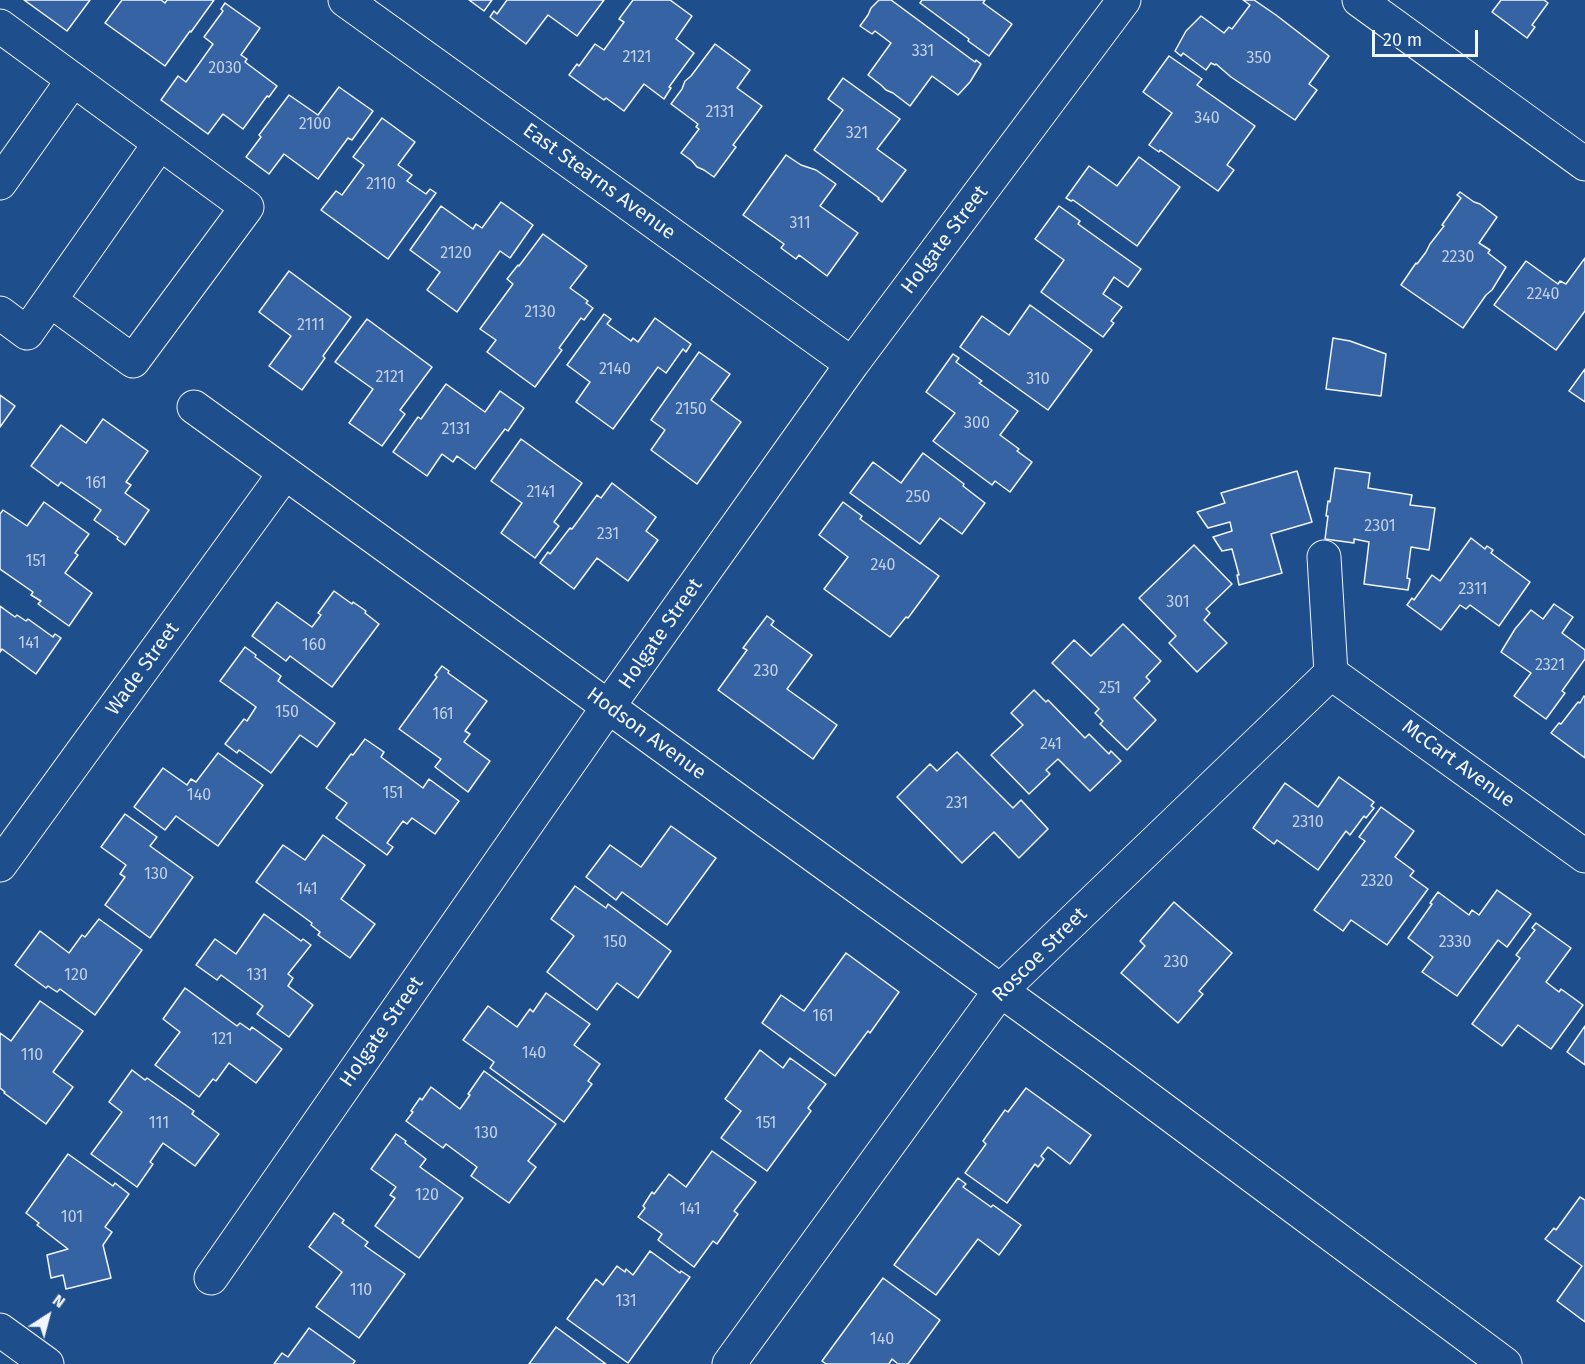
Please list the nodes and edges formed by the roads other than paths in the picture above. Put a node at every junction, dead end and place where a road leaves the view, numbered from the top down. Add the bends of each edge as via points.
1 (345, 0) edge
2 (1124, 0) edge
3 (1359, 0) edge
4 (0, 26) edge
5 (73, 80) junction
6 (160, 143) junction
7 (1585, 164) edge
8 (0, 183) edge
9 (51, 300) junction
10 (0, 313) edge
11 (852, 364) junction
12 (194, 407) dead end
13 (285, 473) junction
14 (1324, 557) dead end
15 (1331, 673) junction
16 (608, 707) junction
17 (1585, 856) edge
18 (0, 865) edge
19 (1000, 991) junction
20 (211, 1278) dead end
21 (0, 1330) edge
22 (1494, 1356) edge
23 (47, 1364) edge
24 (729, 1364) edge

1 - 11 street, East Stearns Avenue
2 - 11 street, Holgate Street
3 - 7 street
4 - 5 street
5 - 6 street
5 - 8 street
6 - 9 street
6 - 9 street via 247,207 133,361
9 - 10 street via 27,333
11 - 16 street, Holgate Street
12 - 13 street, Hodson Avenue
13 - 16 street, Hodson Avenue
13 - 18 street, Wade Street
14 - 15 street
15 - 17 street, McCart Avenue
15 - 19 street, Roscoe Street
16 - 19 street, Hodson Avenue
16 - 20 street, Holgate Street
19 - 22 street, Hodson Avenue
19 - 24 street, Roscoe Street
21 - 23 street

